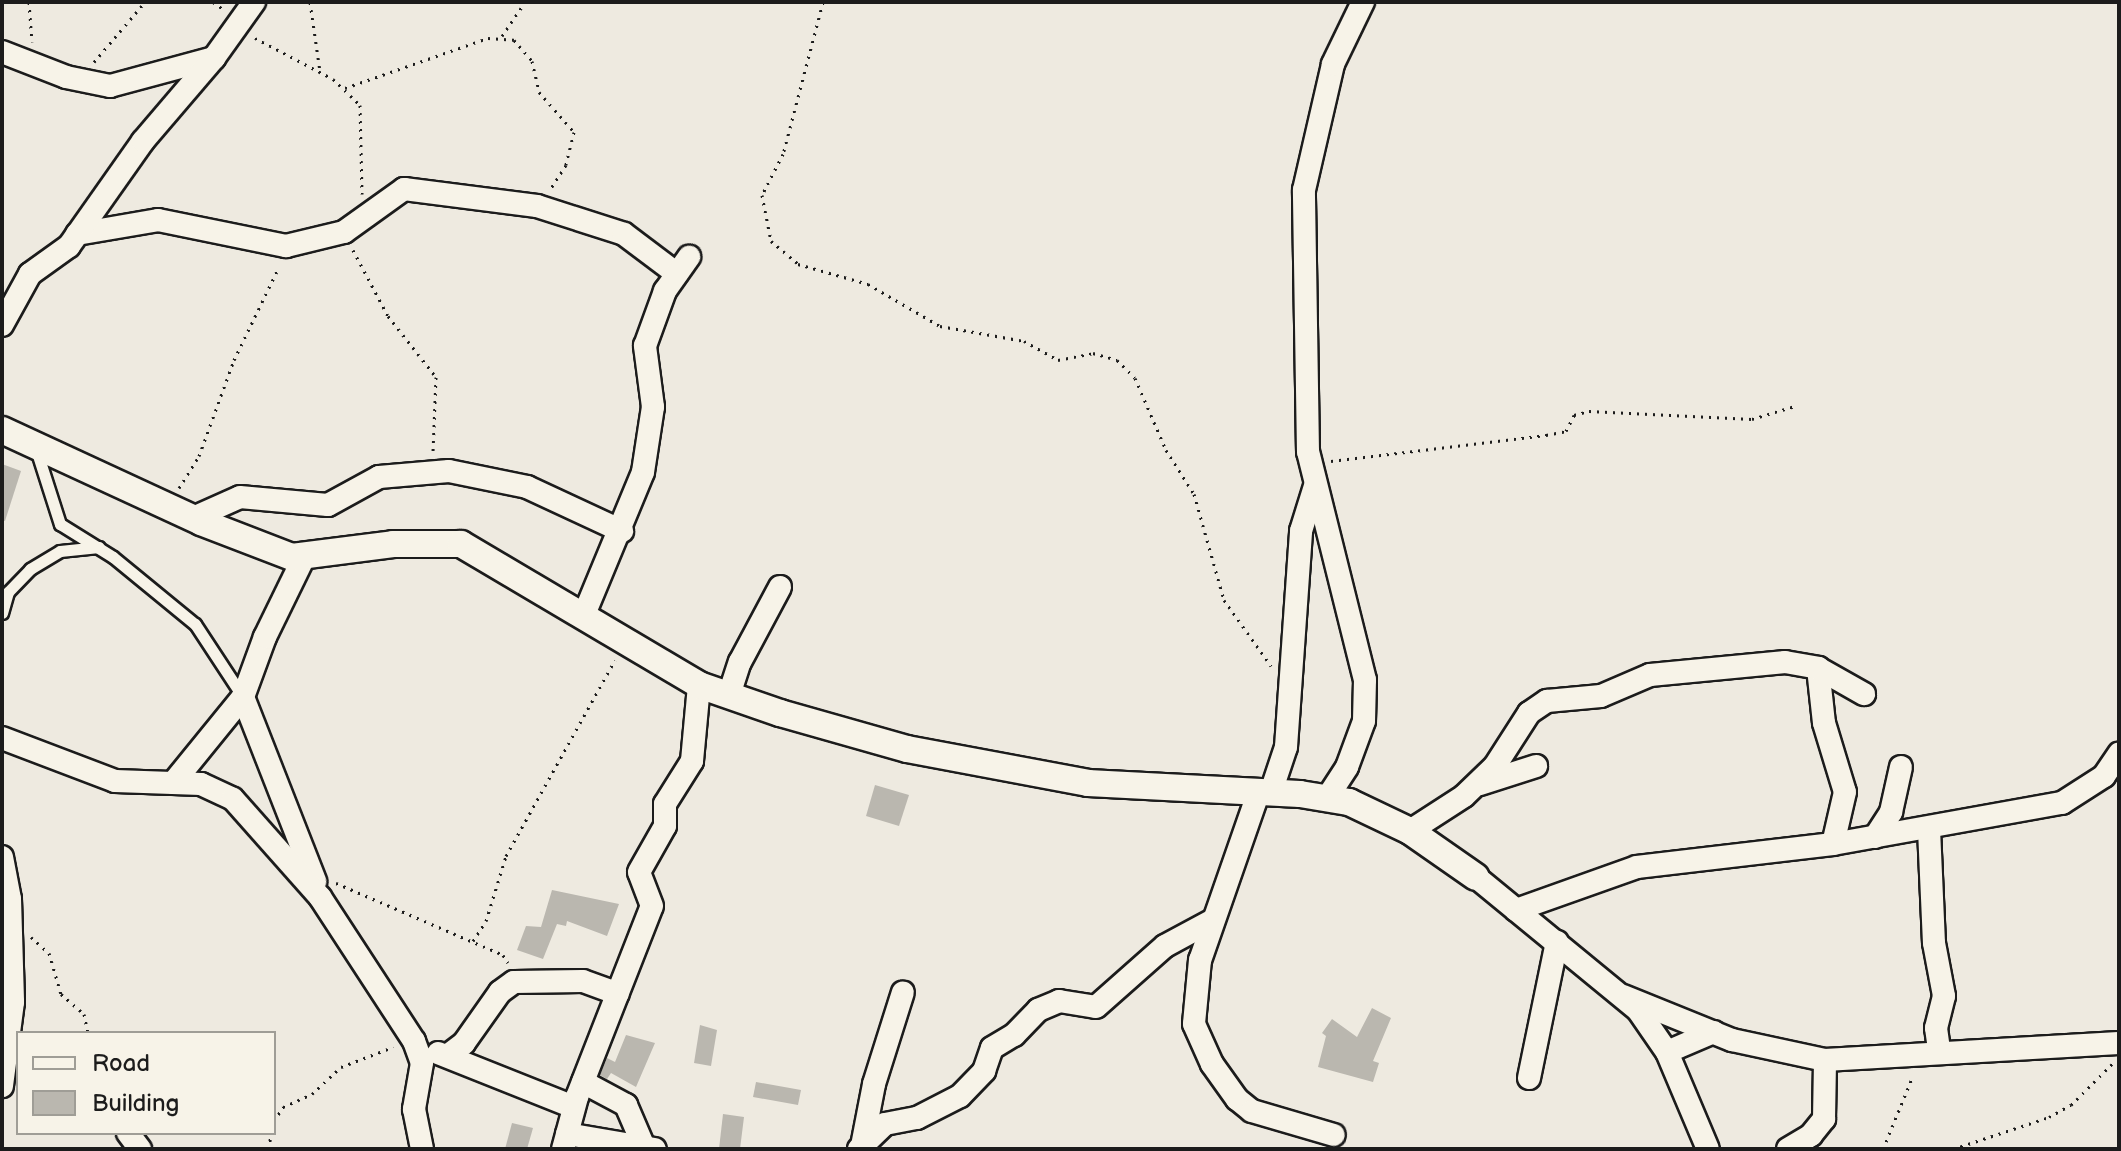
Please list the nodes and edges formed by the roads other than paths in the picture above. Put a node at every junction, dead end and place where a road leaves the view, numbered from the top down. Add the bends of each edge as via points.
1 (254, 2) edge
2 (1363, 2) edge
3 (2, 52) edge
4 (214, 58) junction
5 (77, 234) junction
6 (2, 325) edge
7 (2, 430) edge
8 (34, 444) junction
9 (1313, 473) junction
10 (182, 512) junction
11 (622, 531) junction
12 (100, 547) junction
13 (304, 557) junction
14 (780, 587) dead end
15 (2, 613) edge
16 (583, 617) junction
17 (1818, 668) junction
18 (699, 685) junction
19 (1864, 694) dead end
20 (729, 695) junction
21 (243, 697) junction
22 (2, 738) edge
23 (2119, 754) edge
24 (1536, 766) dead end
25 (1901, 767) dead end
26 (173, 783) junction
27 (1474, 787) junction
28 (1265, 792) junction
29 (1327, 798) junction
30 (1929, 829) junction
31 (1410, 831) junction
32 (1875, 837) junction
33 (1833, 844) junction
34 (2, 857) edge
35 (1476, 877) joint
36 (320, 897) junction
37 (1516, 910) junction
38 (1213, 920) junction
39 (1557, 942) junction
40 (903, 992) dead end
41 (618, 994) junction
42 (1623, 996) junction
43 (1714, 1032) junction
44 (414, 1041) junction
45 (2119, 1043) edge
46 (9, 1051) edge
47 (1929, 1051) junction
48 (1667, 1052) junction
49 (447, 1056) junction
50 (1825, 1060) junction
51 (1529, 1078) dead end
52 (583, 1082) junction
53 (2, 1086) edge
54 (574, 1107) junction
55 (1334, 1135) dead end
56 (565, 1142) edge
57 (650, 1148) edge
58 (860, 1148) edge
59 (422, 1149) edge
60 (1708, 1149) edge
61 (1788, 1149) edge

1 - 4 street
2 - 9 street via 1333,64 1304,190
3 - 4 street via 110,86
4 - 5 street via 135,151
5 - 6 street via 30,274
5 - 11 street via 158,220 286,246 352,227 404,189 537,206 624,234 683,266 665,291 645,346 653,407 643,472
7 - 8 street
8 - 10 street
8 - 12 lane via 60,524
9 - 28 street via 1301,531 1286,747
9 - 29 street via 1365,680 1364,721 1347,767
10 - 11 street via 247,497 328,505 379,477 433,471 527,487
10 - 13 street via 274,551
11 - 16 street
12 - 15 lane via 60,551 30,569 8,592
12 - 21 lane via 195,624
13 - 16 street via 393,544 461,544
13 - 21 street
14 - 20 street via 740,662
16 - 18 street
17 - 19 street
17 - 27 street via 1785,662 1650,675 1601,696 1547,701 1529,713 1503,755
17 - 33 street via 1824,723 1845,792
18 - 20 street
18 - 41 street via 692,761 665,804 665,826 639,869 652,906
20 - 28 street via 893,745 1003,769 1088,783
21 - 26 street
21 - 36 street
22 - 26 street via 115,781
23 - 30 street via 2094,784 2062,803
24 - 27 street
25 - 32 street via 1891,812
26 - 36 street via 201,784 233,799
27 - 31 street
28 - 29 street
28 - 38 street
29 - 31 street via 1349,802
30 - 32 street
30 - 47 street via 1934,943 1944,996
31 - 35 street
32 - 33 street
33 - 37 street via 1637,867
34 - 46 street via 13,972
35 - 37 street
36 - 44 street
37 - 39 street
38 - 55 street via 1192,1004 1194,1024 1212,1064 1252,1111
38 - 58 street via 1165,946 1096,1007 1059,1001 1038,1010 992,1048 984,1071 960,1096 917,1118 885,1124
39 - 42 street
39 - 51 street
40 - 58 street
41 - 49 street via 583,981 509,984 464,1043
41 - 52 street
42 - 43 street
42 - 48 street
43 - 48 street
43 - 50 street via 1771,1052
44 - 49 street
44 - 59 street via 422,1070 414,1109
45 - 47 street
46 - 53 street
47 - 50 street
48 - 60 street
49 - 54 street
50 - 61 street via 1824,1119
52 - 54 street
52 - 57 street via 626,1105
54 - 56 street
56 - 57 street

